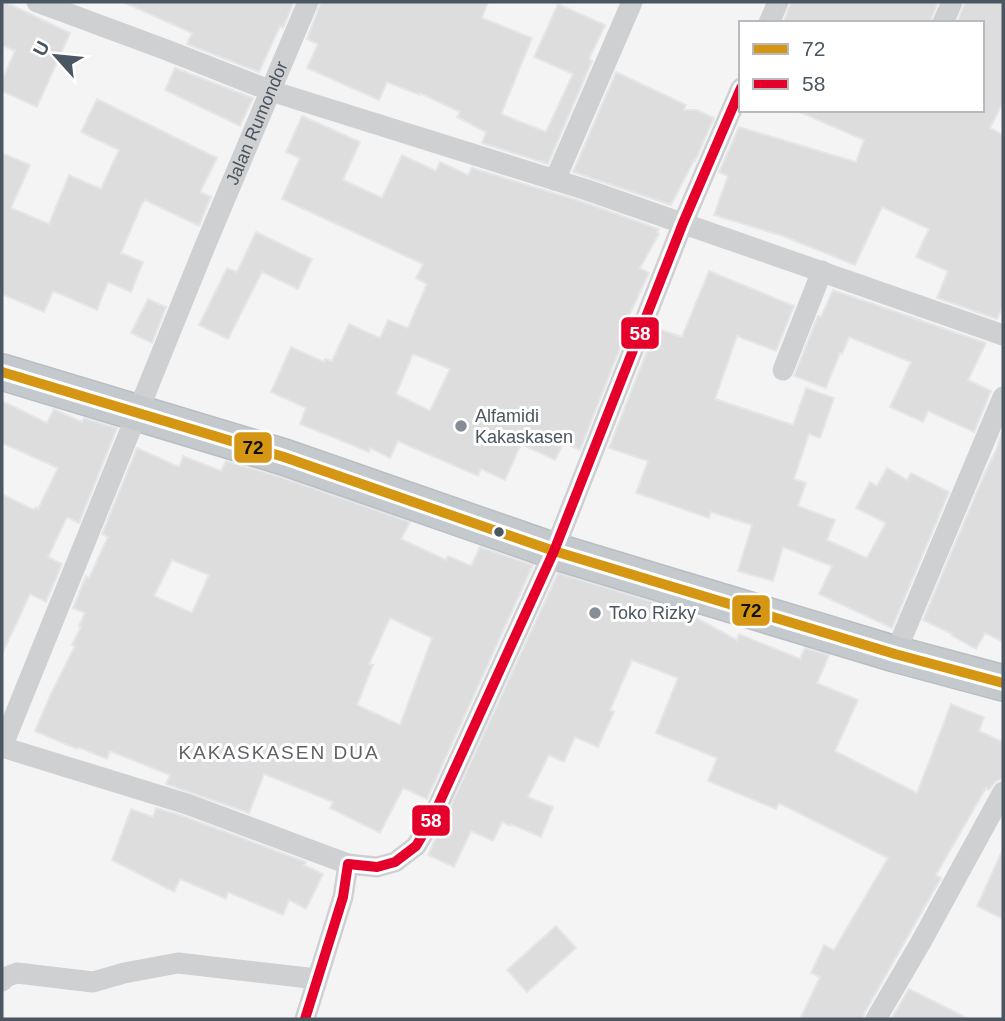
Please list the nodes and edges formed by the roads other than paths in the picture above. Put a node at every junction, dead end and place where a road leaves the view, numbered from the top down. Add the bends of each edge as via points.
1 (37, 2) edge
2 (308, 2) edge
3 (632, 2) edge
4 (778, 2) edge
5 (952, 2) edge
6 (770, 21) edge
7 (944, 21) edge
8 (271, 91) junction
9 (739, 93) edge
10 (555, 180) junction
11 (683, 223) junction
12 (822, 271) junction
13 (1003, 335) edge
14 (783, 370) dead end
15 (2, 372) edge
16 (1003, 397) edge
17 (137, 413) junction
18 (554, 551) junction
19 (895, 654) junction
20 (1003, 683) edge
21 (2, 747) edge
22 (1003, 792) edge
23 (348, 864) junction
24 (317, 979) junction
25 (2, 981) edge
26 (305, 1019) edge
27 (876, 1019) edge

1 - 8 street
2 - 8 street, Jalan Rumondor
3 - 10 street
4 - 6 street
5 - 7 street
8 - 10 street
8 - 17 street, Jalan Rumondor
9 - 11 street
10 - 11 street
11 - 12 street
11 - 18 street
12 - 13 street
12 - 14 street
15 - 17 highway
16 - 19 street
17 - 18 highway via 284,457
17 - 21 street, Jalan Rumondor
18 - 19 highway
18 - 23 street via 416,846 395,862 377,867
19 - 20 highway
21 - 23 street via 187,804
22 - 27 street
23 - 24 street via 343,897
24 - 25 street via 178,963 93,982 17,973
24 - 26 street

